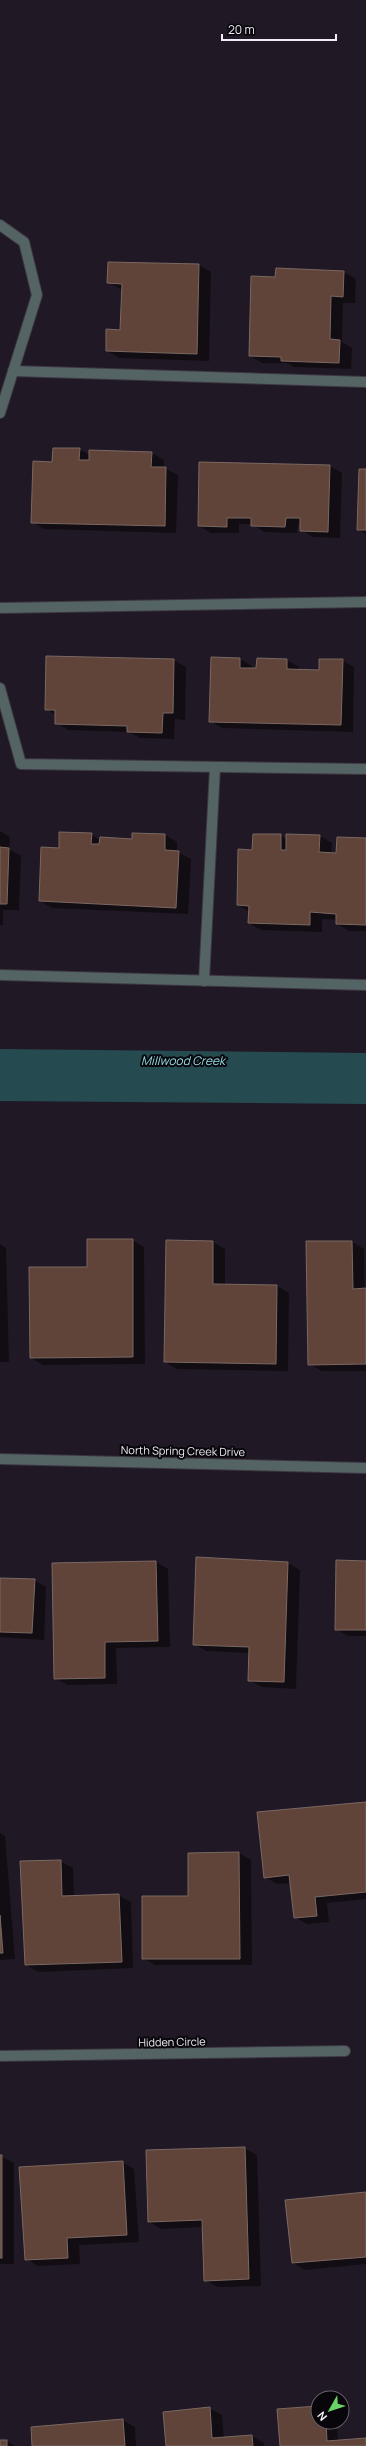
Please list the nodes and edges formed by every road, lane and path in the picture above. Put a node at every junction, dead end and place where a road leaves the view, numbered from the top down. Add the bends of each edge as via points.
1 (0, 225) edge
2 (12, 371) junction
3 (366, 382) edge
4 (0, 413) edge
5 (366, 602) edge
6 (0, 608) edge
7 (0, 688) edge
8 (215, 767) junction
9 (366, 769) edge
10 (0, 975) edge
11 (204, 981) junction
12 (366, 985) edge
13 (0, 1459) edge
14 (366, 1468) edge
15 (344, 2051) dead end
16 (0, 2056) edge

1 - 2 street via 24,242 37,295
2 - 3 street
2 - 4 street
5 - 6 street
7 - 8 street via 21,764
8 - 9 street
8 - 11 street
10 - 11 street
11 - 12 street
13 - 14 street, North Spring Creek Drive
15 - 16 street, Hidden Circle

